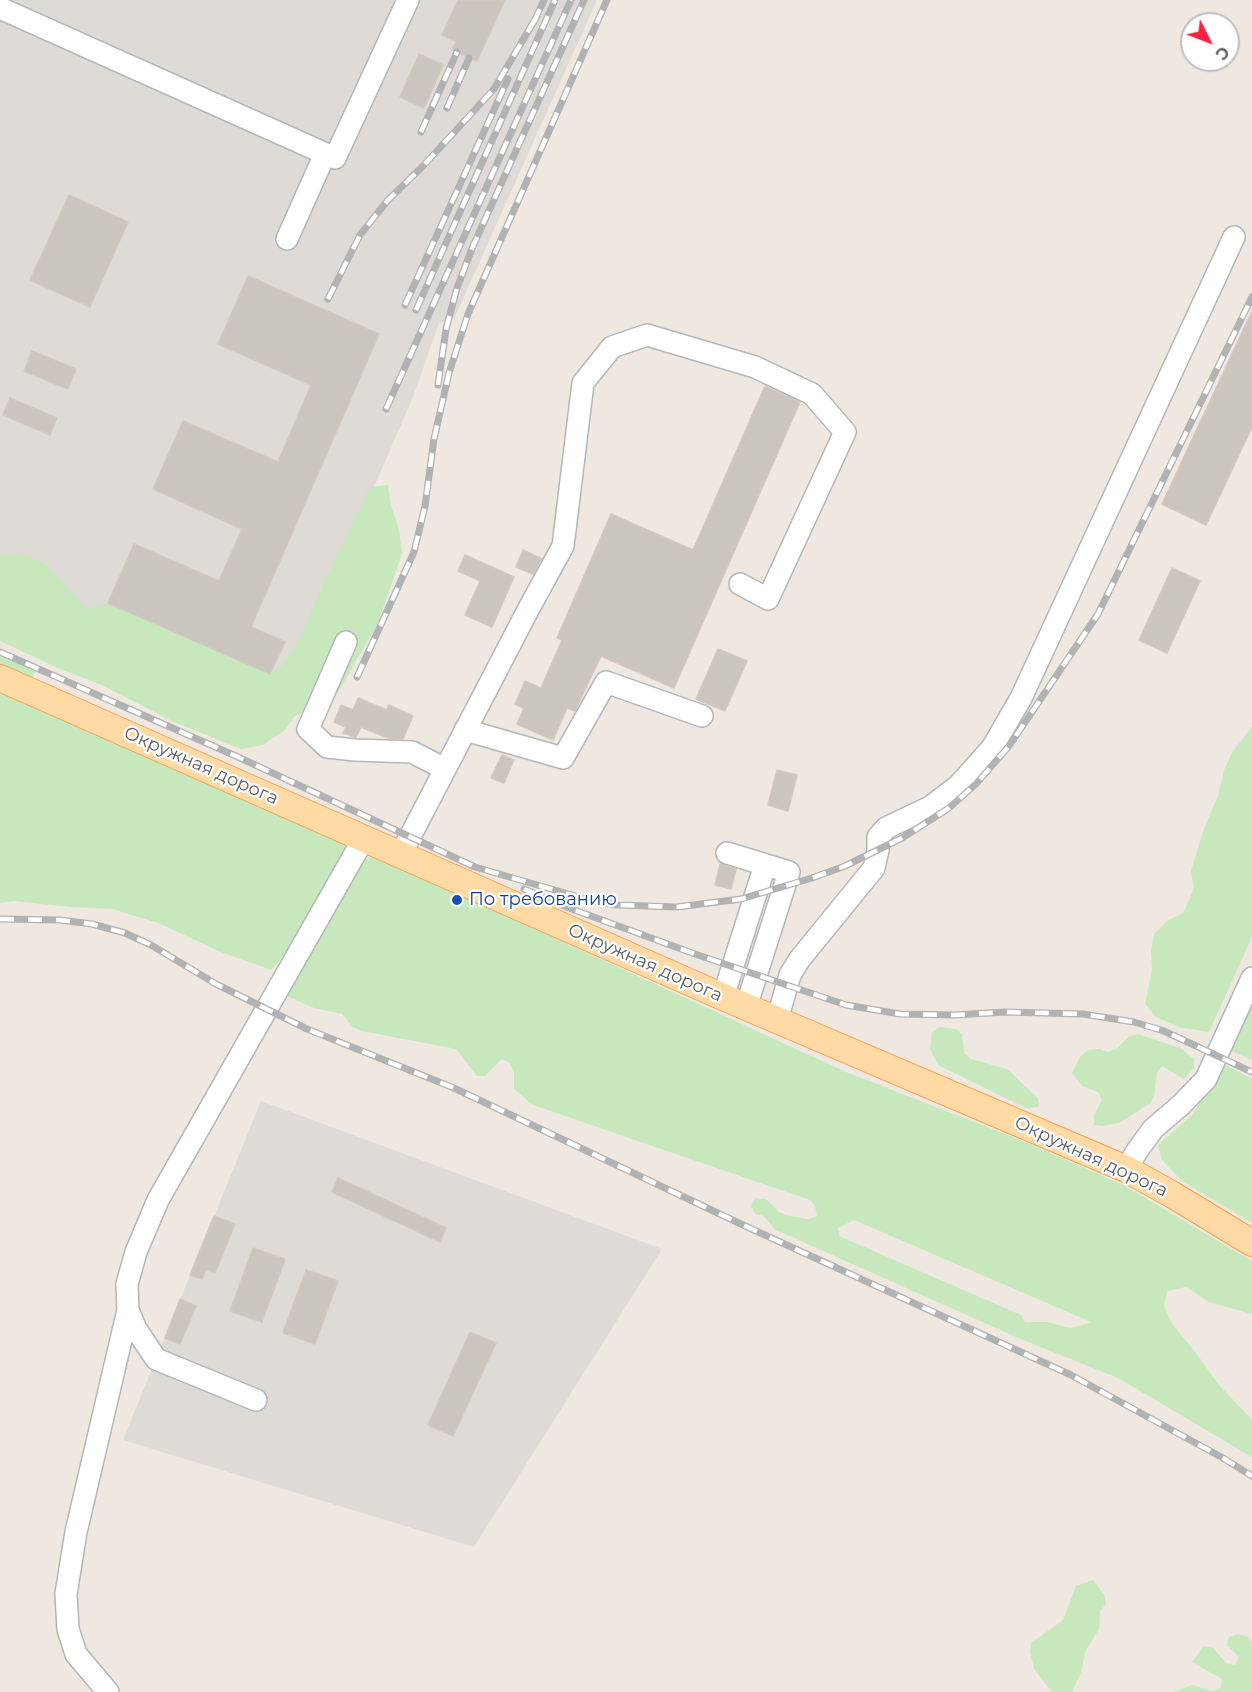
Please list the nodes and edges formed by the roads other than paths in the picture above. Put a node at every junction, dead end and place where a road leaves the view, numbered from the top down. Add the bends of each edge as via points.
1 (408, 0) edge
2 (0, 8) edge
3 (325, 153) junction
4 (1234, 237) dead end
5 (287, 239) dead end
6 (740, 584) dead end
7 (346, 642) dead end
8 (0, 678) edge
9 (702, 716) dead end
10 (465, 730) junction
11 (445, 769) junction
12 (364, 838) junction
13 (727, 853) dead end
14 (401, 854) junction
15 (1252, 978) edge
16 (734, 1002) junction
17 (777, 1020) junction
18 (1126, 1169) junction
19 (1252, 1243) edge
20 (128, 1310) junction
21 (256, 1400) dead end
22 (108, 1692) edge

1 - 3 street via 335,158
2 - 3 street
3 - 5 street
4 - 17 street via 1021,698 992,748 959,785 930,807 886,828 878,837 874,868 799,960 790,975
6 - 10 street via 768,599 845,432 812,394 755,367 647,335 612,348 584,383 563,546
7 - 11 street via 308,729 327,747 412,752
8 - 12 main road, Окружная дорога
9 - 10 street via 606,682 563,758
10 - 11 street
11 - 14 street
12 - 14 main road, Окружная дорога
12 - 20 street via 158,1200 127,1284
13 - 16 street via 765,865
14 - 16 main road, Окружная дорога
15 - 18 street via 1206,1079 1153,1130
16 - 17 main road, Окружная дорога
17 - 18 main road, Окружная дорога
18 - 19 main road, Окружная дорога
20 - 21 street via 156,1359
20 - 22 street via 76,1532 66,1594 68,1629 76,1654

